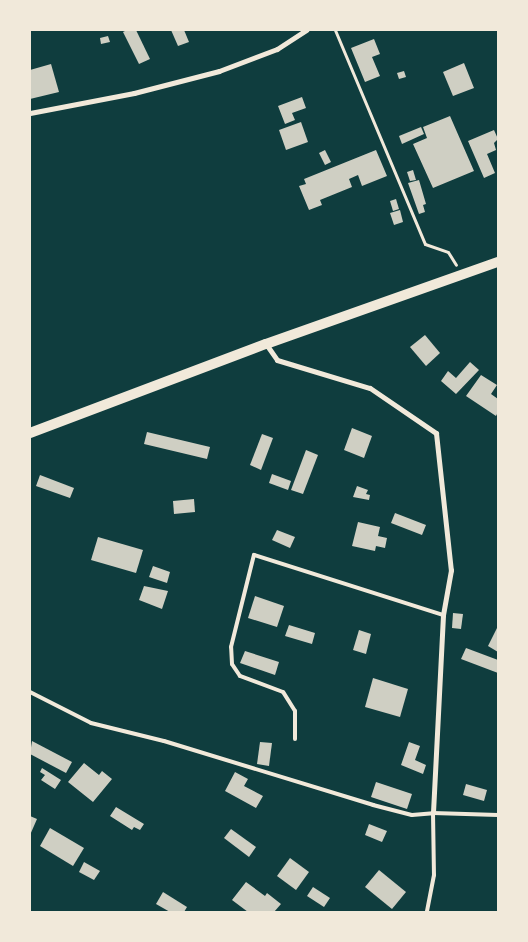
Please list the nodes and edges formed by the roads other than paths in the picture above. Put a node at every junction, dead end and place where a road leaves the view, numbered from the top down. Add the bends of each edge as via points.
1 (306, 30) edge
2 (30, 113) edge
3 (498, 262) edge
4 (266, 344) junction
5 (30, 433) edge
6 (443, 615) junction
7 (30, 692) edge
8 (295, 738) dead end
9 (434, 813) junction
10 (498, 815) edge
11 (427, 912) edge

1 - 2 street via 277,49 219,71 134,93
3 - 4 main road
4 - 5 main road
4 - 6 street via 276,360 370,388 436,433 451,570
6 - 8 lane via 254,555 232,648 232,664 240,676 283,692 295,711
6 - 9 street
7 - 9 lane via 91,723 164,741 412,815
9 - 10 lane
9 - 11 lane via 434,875

